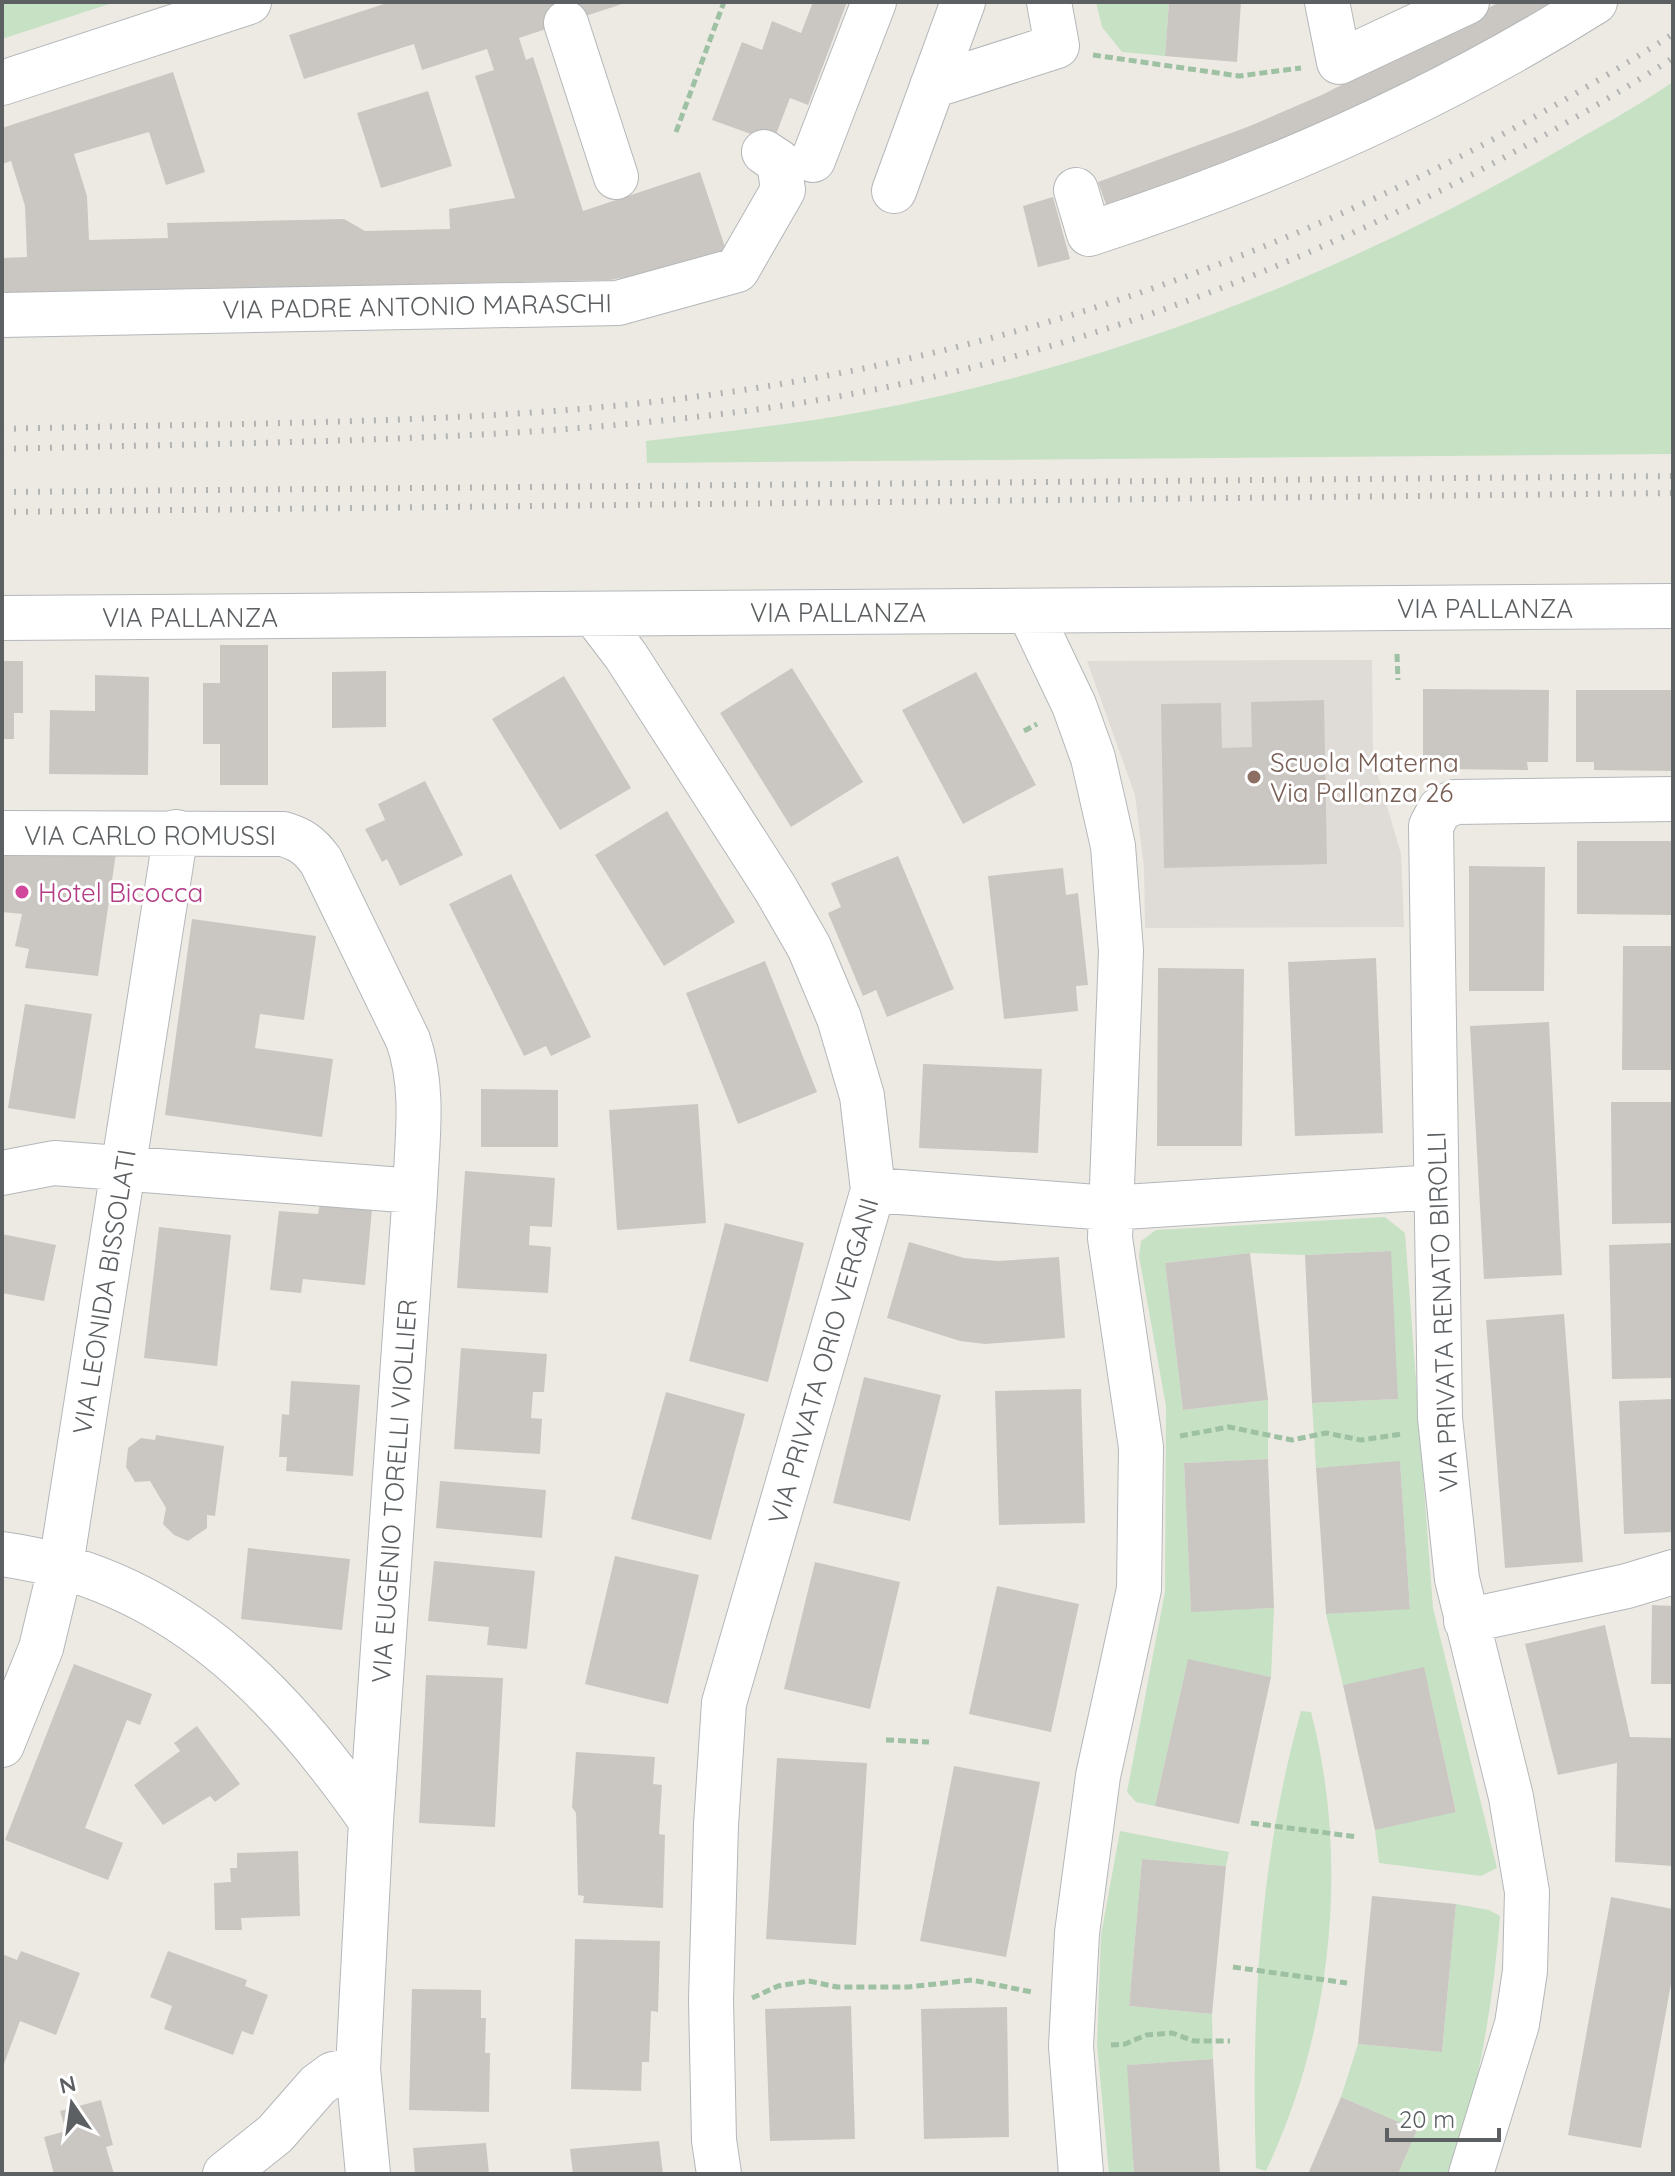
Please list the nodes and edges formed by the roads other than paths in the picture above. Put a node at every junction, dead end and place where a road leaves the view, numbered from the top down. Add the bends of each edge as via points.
1 (249, 2) edge
2 (874, 2) edge
3 (963, 2) edge
4 (1049, 2) edge
5 (1327, 2) edge
6 (1467, 2) edge
7 (1595, 2) edge
8 (566, 23) dead end
9 (2, 83) edge
10 (932, 86) junction
11 (764, 152) dead end
12 (813, 160) dead end
13 (616, 177) dead end
14 (1076, 190) dead end
15 (894, 191) dead end
16 (2, 315) edge
17 (1673, 606) edge
18 (1029, 611) junction
19 (594, 614) junction
20 (2, 618) edge
21 (1673, 799) edge
22 (176, 832) junction
23 (2, 833) edge
24 (298, 838) joint
25 (124, 1169) junction
26 (2, 1173) edge
27 (1436, 1187) junction
28 (873, 1190) junction
29 (415, 1191) junction
30 (1109, 1208) junction
31 (2, 1554) edge
32 (61, 1565) junction
33 (1673, 1572) edge
34 (1466, 1621) junction
35 (2, 1745) edge
36 (371, 1821) junction
37 (358, 2069) junction
38 (225, 2174) edge
39 (368, 2174) edge
40 (719, 2174) edge
41 (1081, 2174) edge
42 (1471, 2174) edge

1 - 9 street
2 - 12 street
3 - 10 street
4 - 10 street via 1057,46
5 - 6 street via 1339,62
7 - 14 street via 1414,104 1335,142 1172,207 1089,234
8 - 13 street
10 - 15 street
11 - 16 street, VIA PADRE ANTONIO MARASCHI via 779,162 783,190 743,264 618,303
17 - 18 street, VIA PALLANZA
18 - 19 street, VIA PALLANZA
18 - 30 street via 1093,758 1113,846 1121,951
19 - 20 street, VIA PALLANZA
19 - 28 street, VIA PRIVATA ORIO VERGANI via 626,656 809,947 839,1018 862,1096
21 - 27 street, VIA PRIVATA RENATO BIROLLI via 1455,802 1433,818
22 - 23 street, VIA CARLO ROMUSSI
22 - 24 street, VIA CARLO ROMUSSI
22 - 25 street, VIA LEONIDA BISSOLATI
24 - 29 street, VIA EUGENIO TORELLI VIOLLIER via 321,861 417,1064
25 - 26 street via 54,1163
25 - 29 street
25 - 32 street, VIA LEONIDA BISSOLATI
27 - 30 street
27 - 34 street, VIA PRIVATA RENATO BIROLLI via 1440,1418
28 - 30 street
28 - 40 street, VIA PRIVATA ORIO VERGANI via 724,1703 711,2000
29 - 36 street, VIA EUGENIO TORELLI VIOLLIER
30 - 41 street via 1141,1447 1139,1589 1098,1776 1072,1995
31 - 32 street
32 - 35 street, VIA LEONIDA BISSOLATI via 41,1648
32 - 36 street via 142,1596 224,1652 332,1765
33 - 34 street
34 - 42 street, VIA PRIVATA RENATO BIROLLI via 1511,1797 1527,1892 1517,2024
36 - 37 street, VIA EUGENIO TORELLI VIOLLIER
37 - 38 street via 333,2074 318,2085 275,2134
37 - 39 street, VIA EUGENIO TORELLI VIOLLIER

